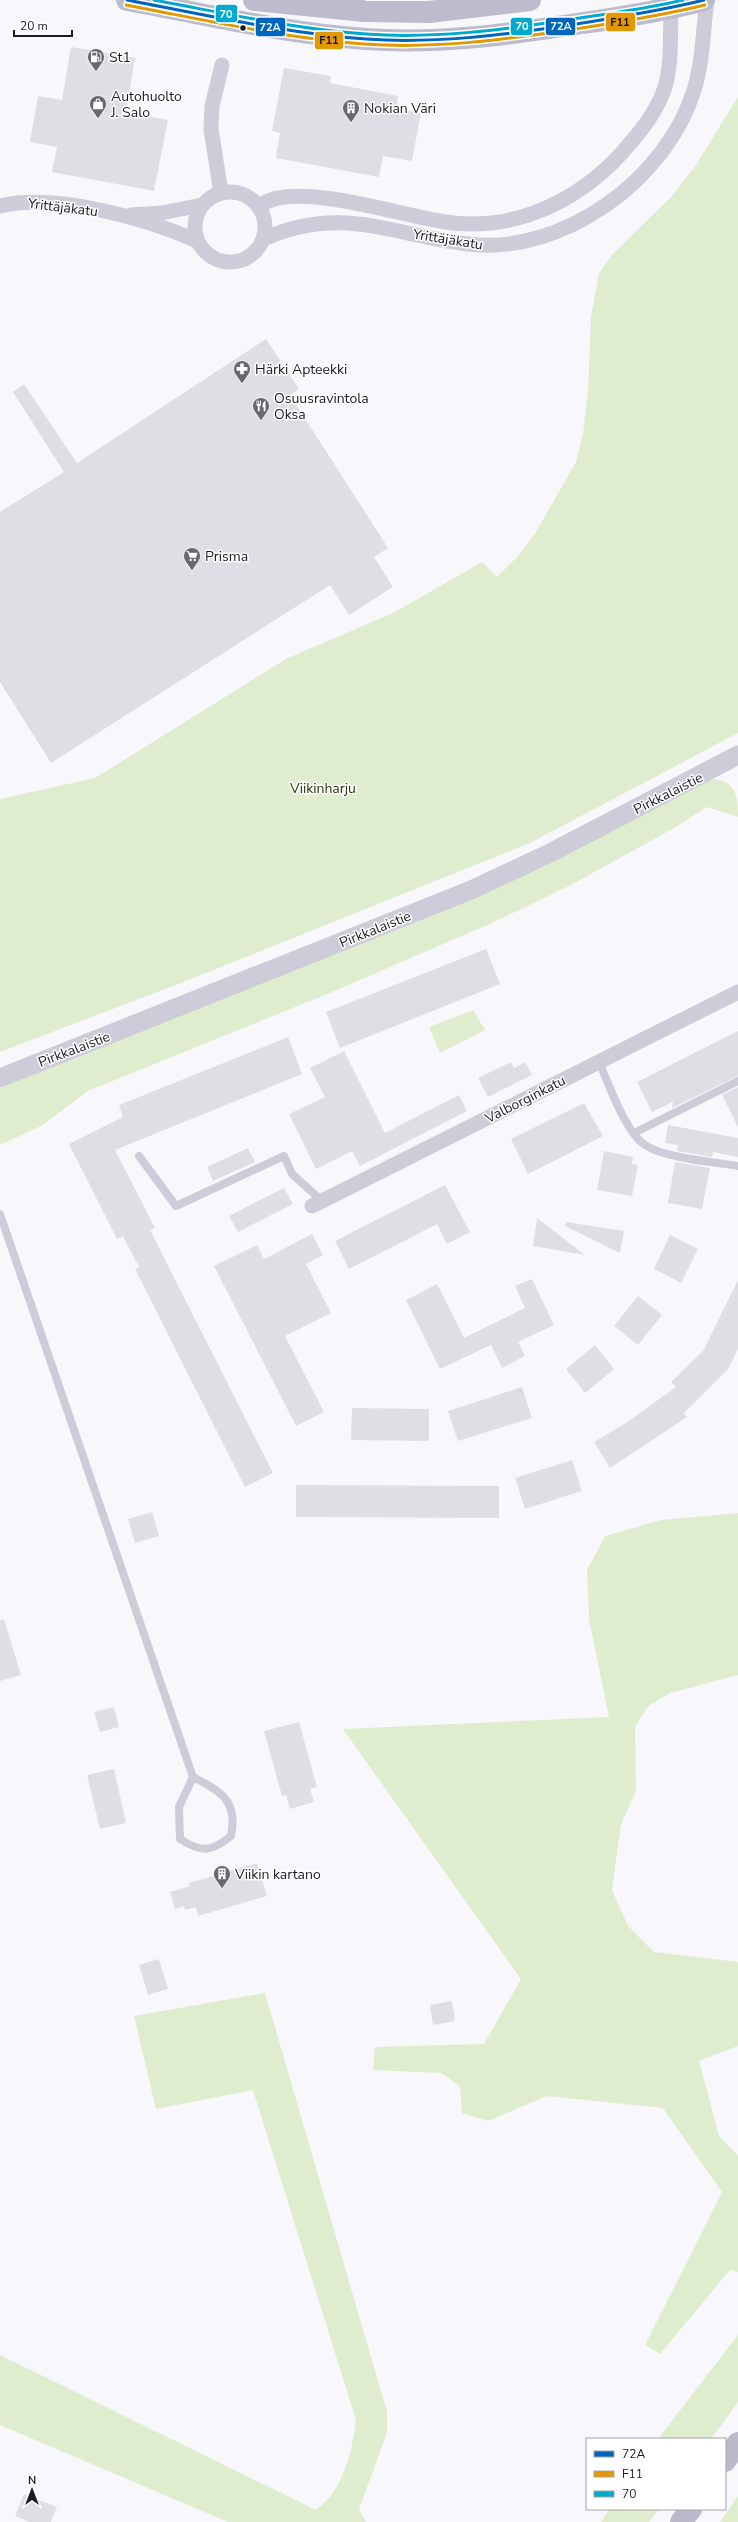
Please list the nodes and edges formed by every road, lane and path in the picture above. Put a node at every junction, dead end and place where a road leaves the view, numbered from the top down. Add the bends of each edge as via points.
1 (127, 0) edge
2 (254, 0) edge
3 (530, 0) edge
4 (705, 0) edge
5 (671, 4) edge
6 (222, 64) dead end
7 (221, 192) junction
8 (202, 205) junction
9 (258, 205) junction
10 (0, 206) edge
11 (126, 216) junction
12 (264, 239) junction
13 (197, 241) junction
14 (737, 760) edge
15 (738, 992) edge
16 (599, 1062) junction
17 (0, 1078) edge
18 (738, 1081) edge
19 (634, 1133) junction
20 (139, 1156) dead end
21 (738, 1166) edge
22 (317, 1204) joint
23 (0, 1214) edge
24 (193, 1777) junction
25 (738, 2444) edge
26 (726, 2460) edge
27 (689, 2510) edge
28 (681, 2522) edge

1 - 5 main road via 262,25 364,39 419,41 538,30
2 - 3 main road via 364,11 429,12
4 - 5 main road
4 - 12 street, Yrittäjäkatu via 694,90 661,155 638,181 607,204 565,228 525,240 493,245 468,244 363,224 332,221 286,229
5 - 9 street, Yrittäjäkatu via 665,87 654,111 639,133 604,173 583,190 556,205 510,220 469,224 323,198 278,198
6 - 7 street via 212,106 211,130
7 - 8 street via 210,197
7 - 9 street via 242,194
8 - 11 street, Yrittäjäkatu via 161,213
8 - 13 street via 196,216 194,229
9 - 12 street via 264,216
10 - 11 street, Yrittäjäkatu via 19,201 45,202
11 - 13 street, Yrittäjäkatu via 176,231
12 - 13 street via 252,255 234,263 215,259 204,252
14 - 17 street, Pirkkalaistie via 471,890
15 - 16 street, Valborginkatu
16 - 19 lane
16 - 22 street, Valborginkatu
18 - 19 lane
19 - 21 lane via 644,1145 662,1153
20 - 22 lane via 176,1206 284,1156 292,1174
23 - 24 lane
24 - 24 lane via 179,1807 180,1839 206,1850 218,1846 231,1836 234,1824 231,1805 224,1795
25 - 26 highway
27 - 28 highway

